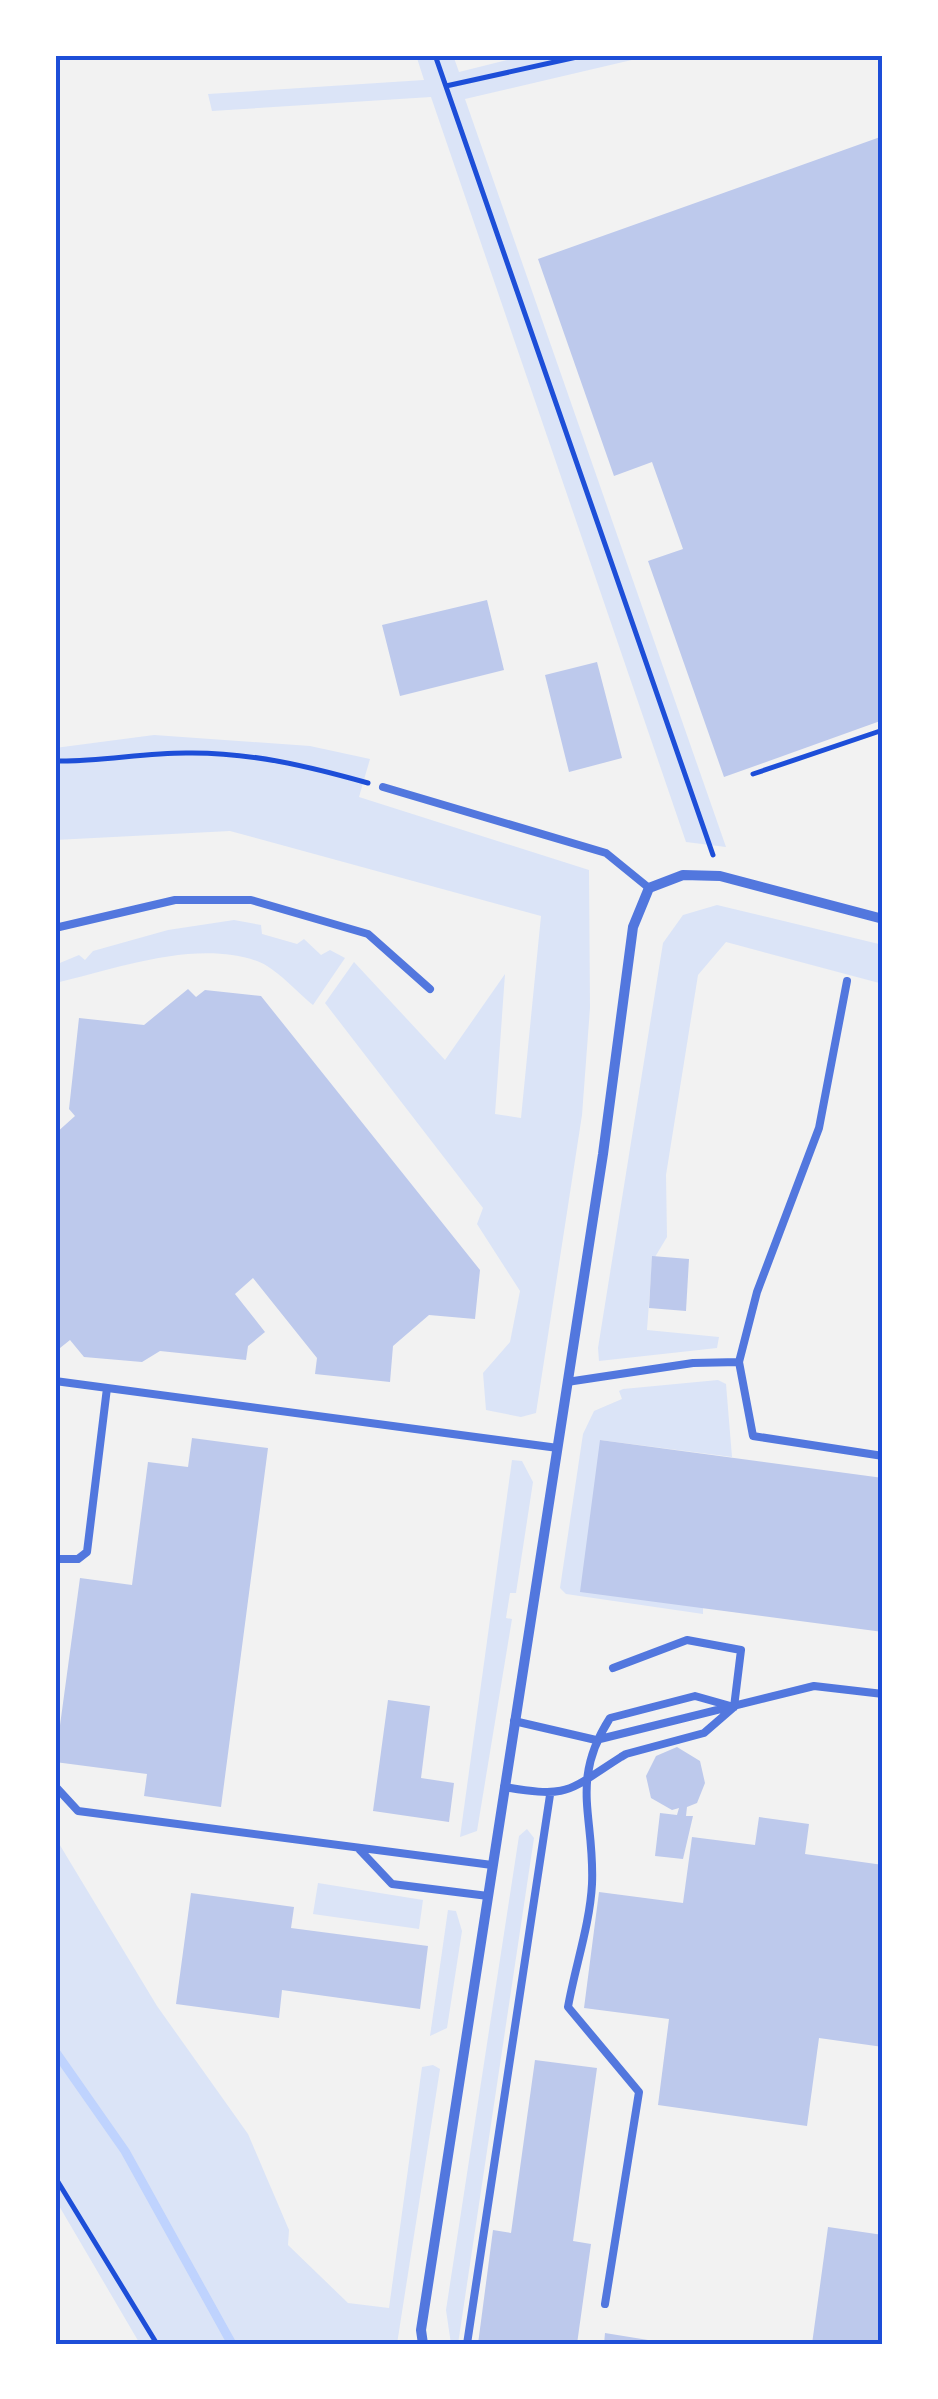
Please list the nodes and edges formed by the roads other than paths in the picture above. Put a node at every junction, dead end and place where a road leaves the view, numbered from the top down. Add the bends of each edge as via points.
1 (383, 787) road end
2 (648, 888) junction
3 (883, 920) edge
4 (55, 928) edge
5 (847, 981) dead end
6 (430, 989) dead end
7 (739, 1362) junction
8 (55, 1381) edge
9 (567, 1382) junction
10 (107, 1388) junction
11 (558, 1448) junction
12 (883, 1456) edge
13 (55, 1560) edge
14 (613, 1668) dead end
15 (883, 1694) edge
16 (734, 1707) junction
17 (514, 1720) junction
18 (596, 1740) junction
19 (584, 1780) junction
20 (55, 1786) edge
21 (504, 1788) junction
22 (550, 1794) junction
23 (358, 1848) junction
24 (492, 1865) junction
25 (488, 1896) junction
26 (605, 2304) dead end
27 (423, 2344) edge
28 (467, 2344) edge

1 - 2 lane via 606,853
2 - 3 street via 684,875 720,876
2 - 9 street via 633,927
4 - 6 lane via 175,900 251,900 368,934
5 - 7 lane via 819,1128 757,1292
7 - 9 lane
7 - 12 lane via 753,1436
8 - 10 lane
9 - 11 street
10 - 11 lane
10 - 13 lane via 86,1552
11 - 17 street
14 - 16 lane via 687,1640 741,1650
15 - 16 lane via 814,1686
16 - 18 lane
16 - 18 lane via 695,1696 610,1718
16 - 19 lane via 704,1734 626,1754
17 - 18 lane
17 - 21 street
18 - 19 lane
19 - 22 lane
19 - 26 lane via 592,1884 568,2006 639,2092
20 - 23 lane via 78,1811
21 - 22 lane
21 - 24 street
22 - 28 lane
23 - 24 lane
23 - 25 lane via 392,1884
24 - 25 street
25 - 27 street

